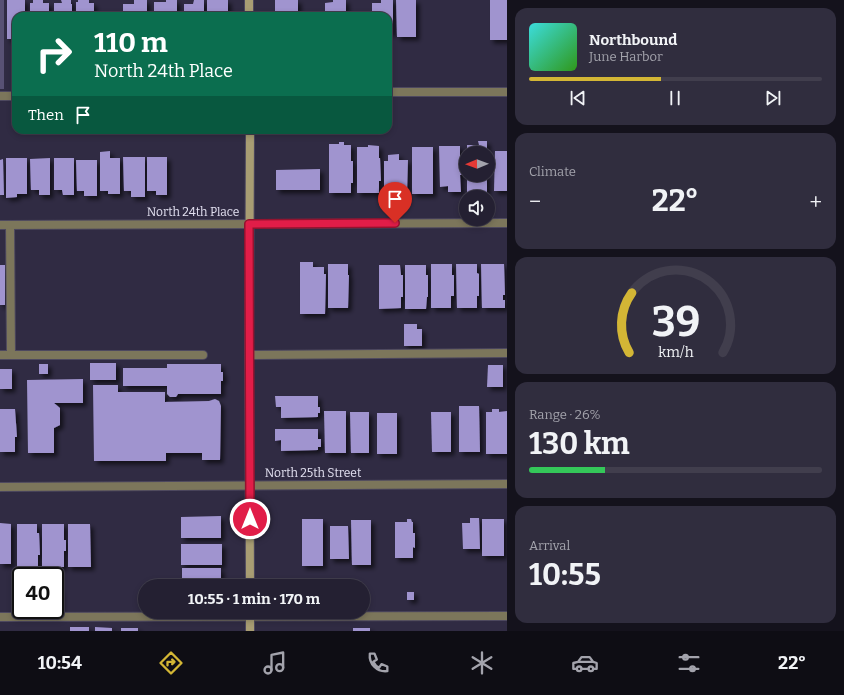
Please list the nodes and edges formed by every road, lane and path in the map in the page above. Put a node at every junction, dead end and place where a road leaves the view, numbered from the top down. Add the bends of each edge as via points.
1 (249, 0) edge
2 (249, 12) edge
3 (392, 92) edge
4 (507, 92) edge
5 (0, 96) edge
6 (12, 96) edge
7 (250, 134) edge
8 (507, 222) edge
9 (249, 224) junction
10 (0, 225) edge
11 (10, 225) junction
12 (507, 353) edge
13 (0, 355) edge
14 (11, 355) junction
15 (203, 355) dead end
16 (249, 355) junction
17 (507, 484) edge
18 (250, 486) junction
19 (0, 487) edge
20 (250, 579) edge
21 (370, 615) edge
22 (138, 616) edge
23 (507, 616) edge
24 (0, 617) edge
25 (250, 619) edge
26 (250, 631) edge

1 - 2 street
3 - 4 street
5 - 6 street
7 - 9 street
8 - 9 street, North 24th Place
9 - 11 street, North 24th Place
9 - 16 street
10 - 11 street, North 24th Place
11 - 14 street
12 - 16 street
13 - 14 street
14 - 15 street
16 - 18 street
17 - 18 street, North 25th Street
18 - 19 street, North 25th Street
18 - 20 street
21 - 23 street
22 - 24 street
25 - 26 street

